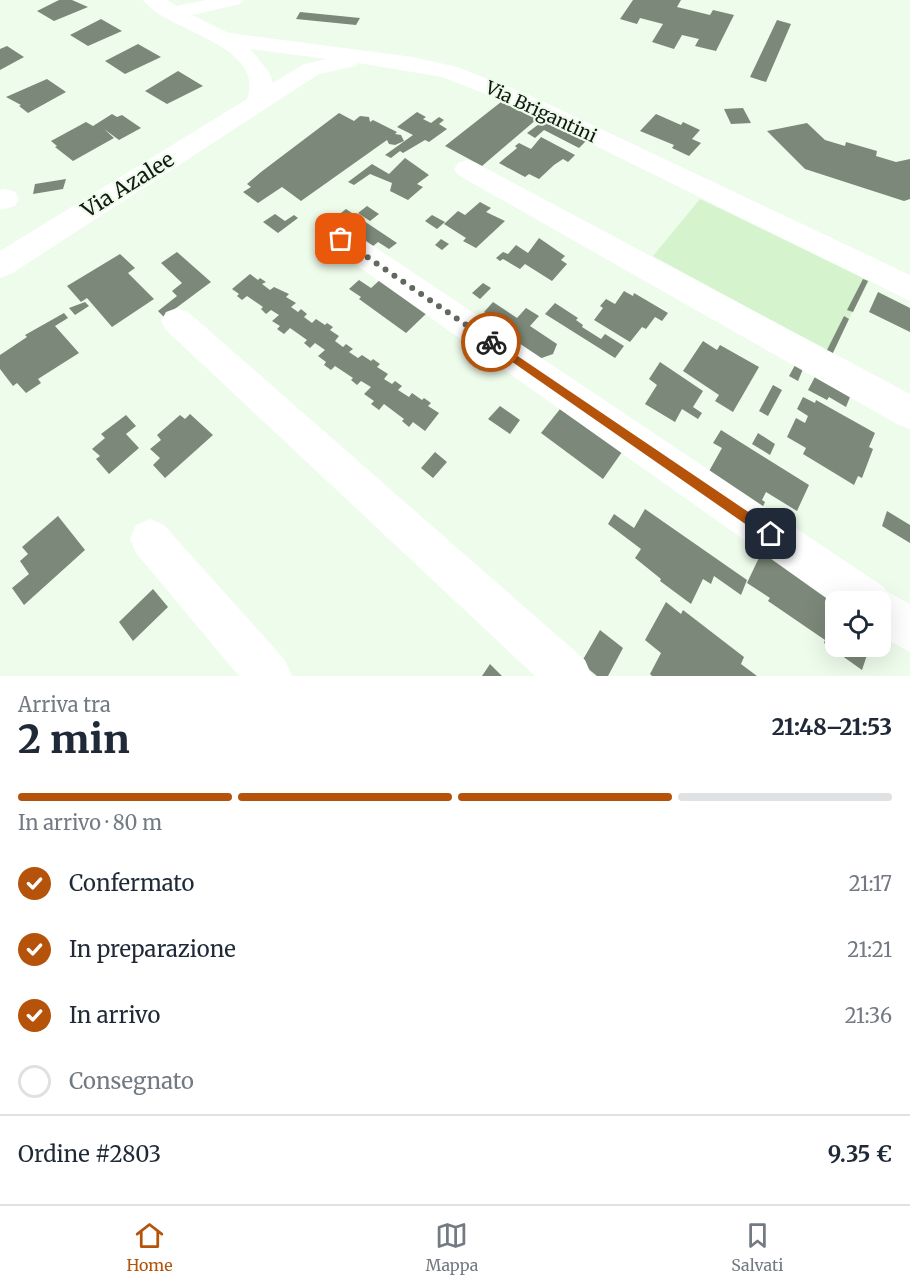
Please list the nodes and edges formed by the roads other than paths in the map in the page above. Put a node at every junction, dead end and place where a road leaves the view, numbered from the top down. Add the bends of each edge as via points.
1 (233, 0) edge
2 (161, 3) edge
3 (225, 39) junction
4 (280, 47) junction
5 (319, 54) junction
6 (412, 64) junction
7 (258, 72) junction
8 (257, 104) junction
9 (467, 169) dead end
10 (341, 239) dead end
11 (0, 266) edge
12 (910, 290) edge
13 (177, 321) dead end
14 (910, 412) edge
15 (150, 539) dead end
16 (853, 591) edge
17 (891, 617) edge
18 (910, 630) edge
19 (269, 676) edge
20 (568, 676) edge

1 - 2 street
2 - 3 street, Via Brigantini
3 - 4 street, Via Brigantini
3 - 7 street via 238,47
4 - 5 street, Via Brigantini
4 - 7 street via 258,65
5 - 6 street, Via Brigantini
5 - 6 street via 400,52
5 - 8 street, Via Azalee
6 - 12 street, Via Brigantini via 449,72 519,99
7 - 8 street via 262,85
8 - 11 street, Via Azalee
9 - 14 street
10 - 16 street
13 - 20 street
15 - 19 street
17 - 18 street

